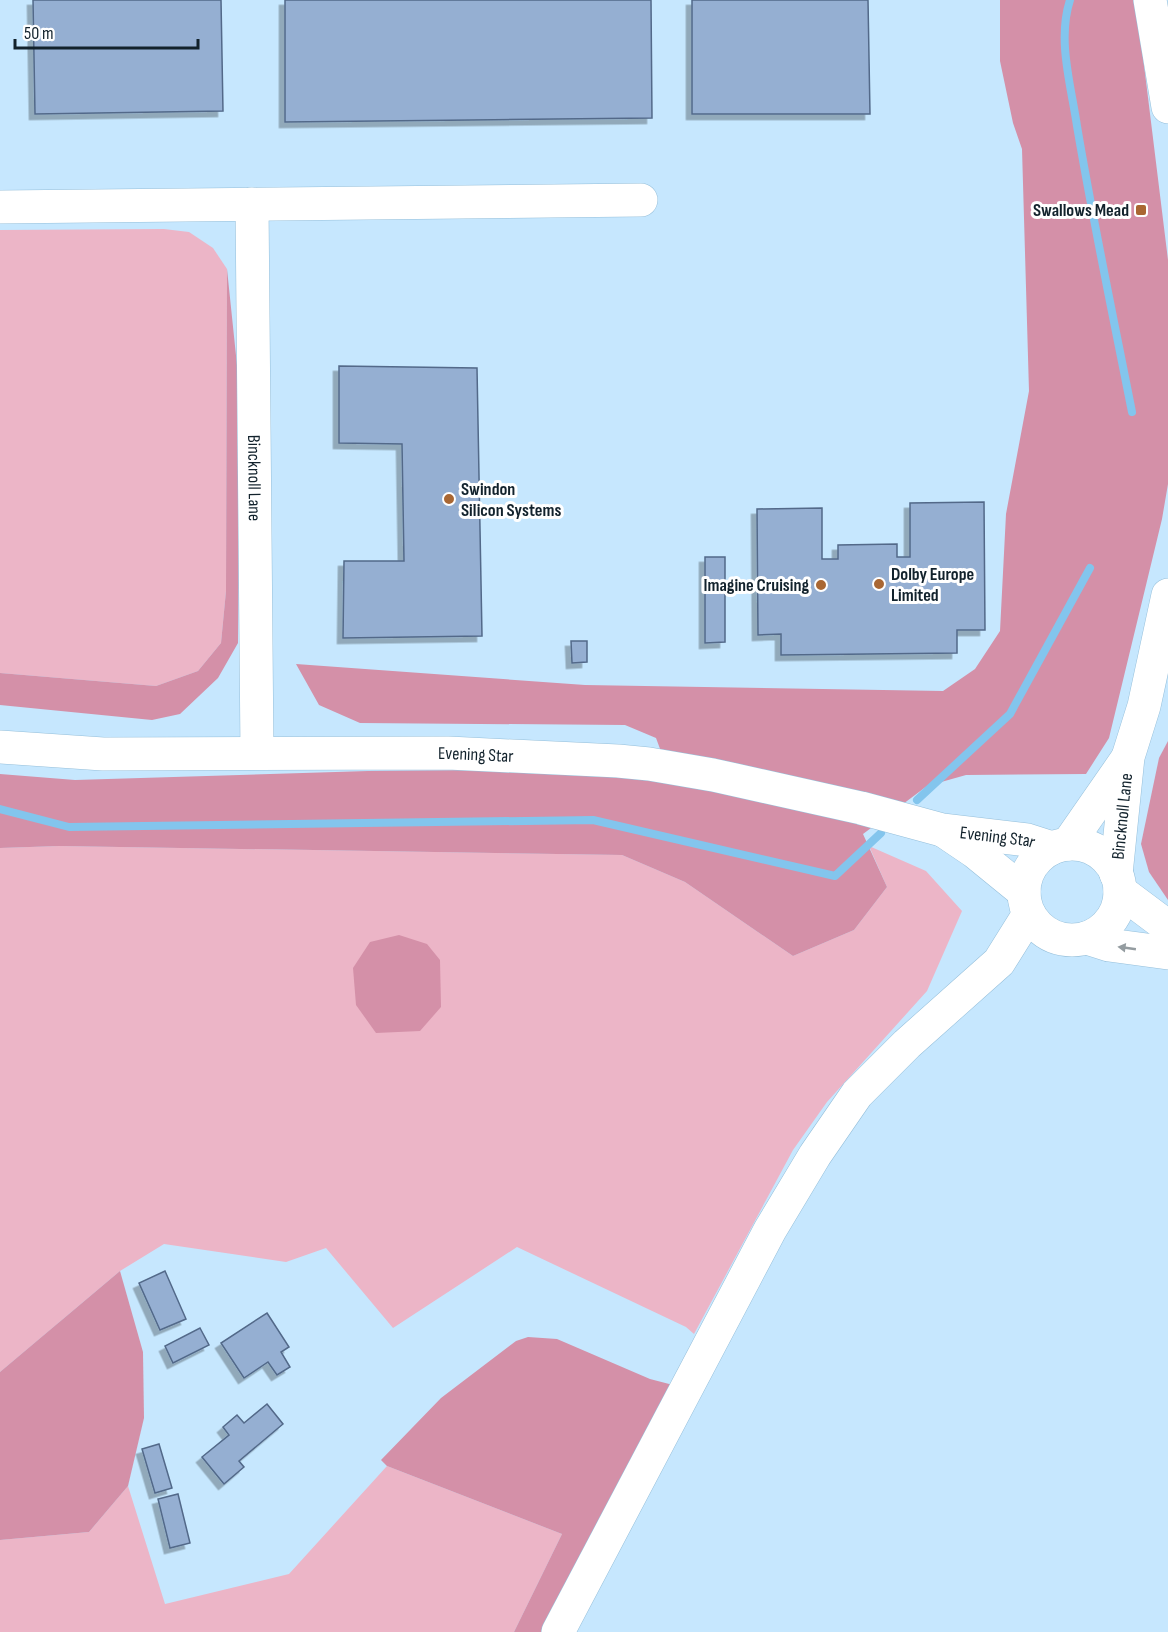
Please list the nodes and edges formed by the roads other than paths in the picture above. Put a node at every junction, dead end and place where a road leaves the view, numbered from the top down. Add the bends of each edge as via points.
1 (1150, 0) edge
2 (1168, 107) edge
3 (641, 200) dead end
4 (252, 204) junction
5 (0, 207) edge
6 (1168, 595) edge
7 (0, 747) edge
8 (257, 752) junction
9 (1128, 757) junction
10 (942, 830) junction
11 (1060, 846) junction
12 (1118, 883) junction
13 (1026, 903) junction
14 (1168, 927) edge
15 (1077, 939) junction
16 (1168, 953) edge
17 (999, 963) junction
18 (558, 1632) edge

1 - 2 street
3 - 4 street
4 - 5 street
4 - 8 street, Bincknoll Lane
6 - 9 street, Bincknoll Lane
7 - 8 street, Evening Star via 103,754
8 - 10 street, Evening Star via 471,754 649,764 761,785
9 - 11 street, Bincknoll Lane
9 - 12 street, Bincknoll Lane
10 - 11 street, Evening Star
10 - 13 street, Evening Star via 975,852
11 - 12 street via 1081,845 1100,853 1113,867
11 - 13 street via 1035,862 1026,879
12 - 14 street
12 - 15 street via 1119,903 1109,923 1095,934
13 - 15 street via 1043,931
13 - 17 street
16 -> 15 street
15 - 17 street
17 - 18 street via 857,1094 815,1155 764,1240

